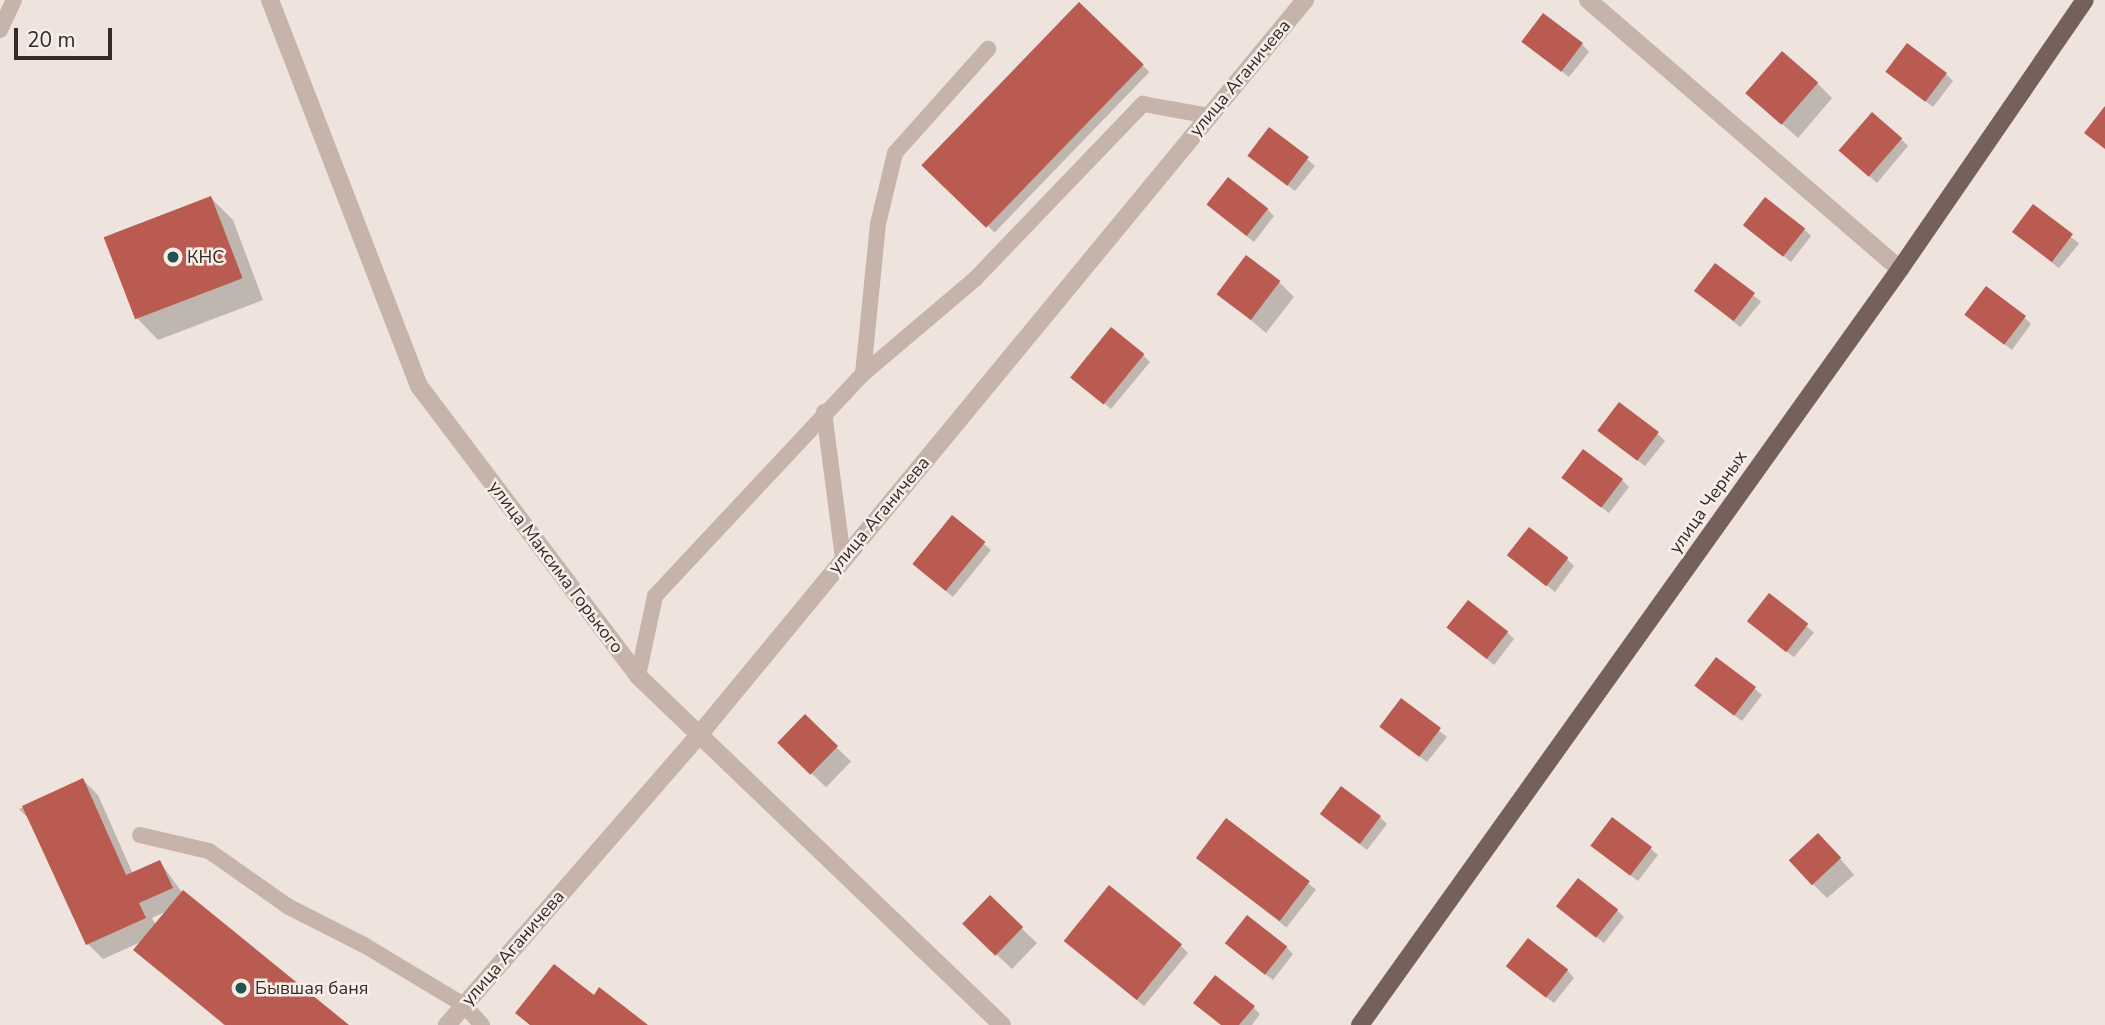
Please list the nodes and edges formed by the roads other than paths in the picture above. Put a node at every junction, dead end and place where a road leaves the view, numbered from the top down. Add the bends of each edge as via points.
1 (14, 0) edge
2 (270, 0) edge
3 (1305, 0) edge
4 (1588, 0) edge
5 (2085, 0) edge
6 (0, 30) edge
7 (988, 49) dead end
8 (1209, 116) junction
9 (1900, 269) junction
10 (863, 374) junction
11 (824, 412) junction
12 (843, 558) junction
13 (638, 676) junction
14 (699, 735) junction
15 (140, 835) dead end
16 (464, 1005) junction
17 (447, 1025) edge
18 (482, 1025) edge
19 (1002, 1025) edge
20 (1360, 1025) edge

1 - 6 lane
2 - 13 street, улица Максима Горького via 419,386
3 - 8 street, улица Аганичева
4 - 9 street
5 - 9 main road, улица Черных
7 - 10 lane via 895,153 878,223
8 - 10 lane via 1143,104 1136,109 975,279
8 - 12 street, улица Аганичева
9 - 20 main road, улица Черных
10 - 11 lane
11 - 12 lane
11 - 13 lane via 655,596
12 - 14 street, улица Аганичева
13 - 14 street, улица Максима Горького
14 - 16 street, улица Аганичева
14 - 19 street, улица Максима Горького
15 - 16 lane via 209,851 289,907
16 - 17 street, улица Аганичева
16 - 18 lane

